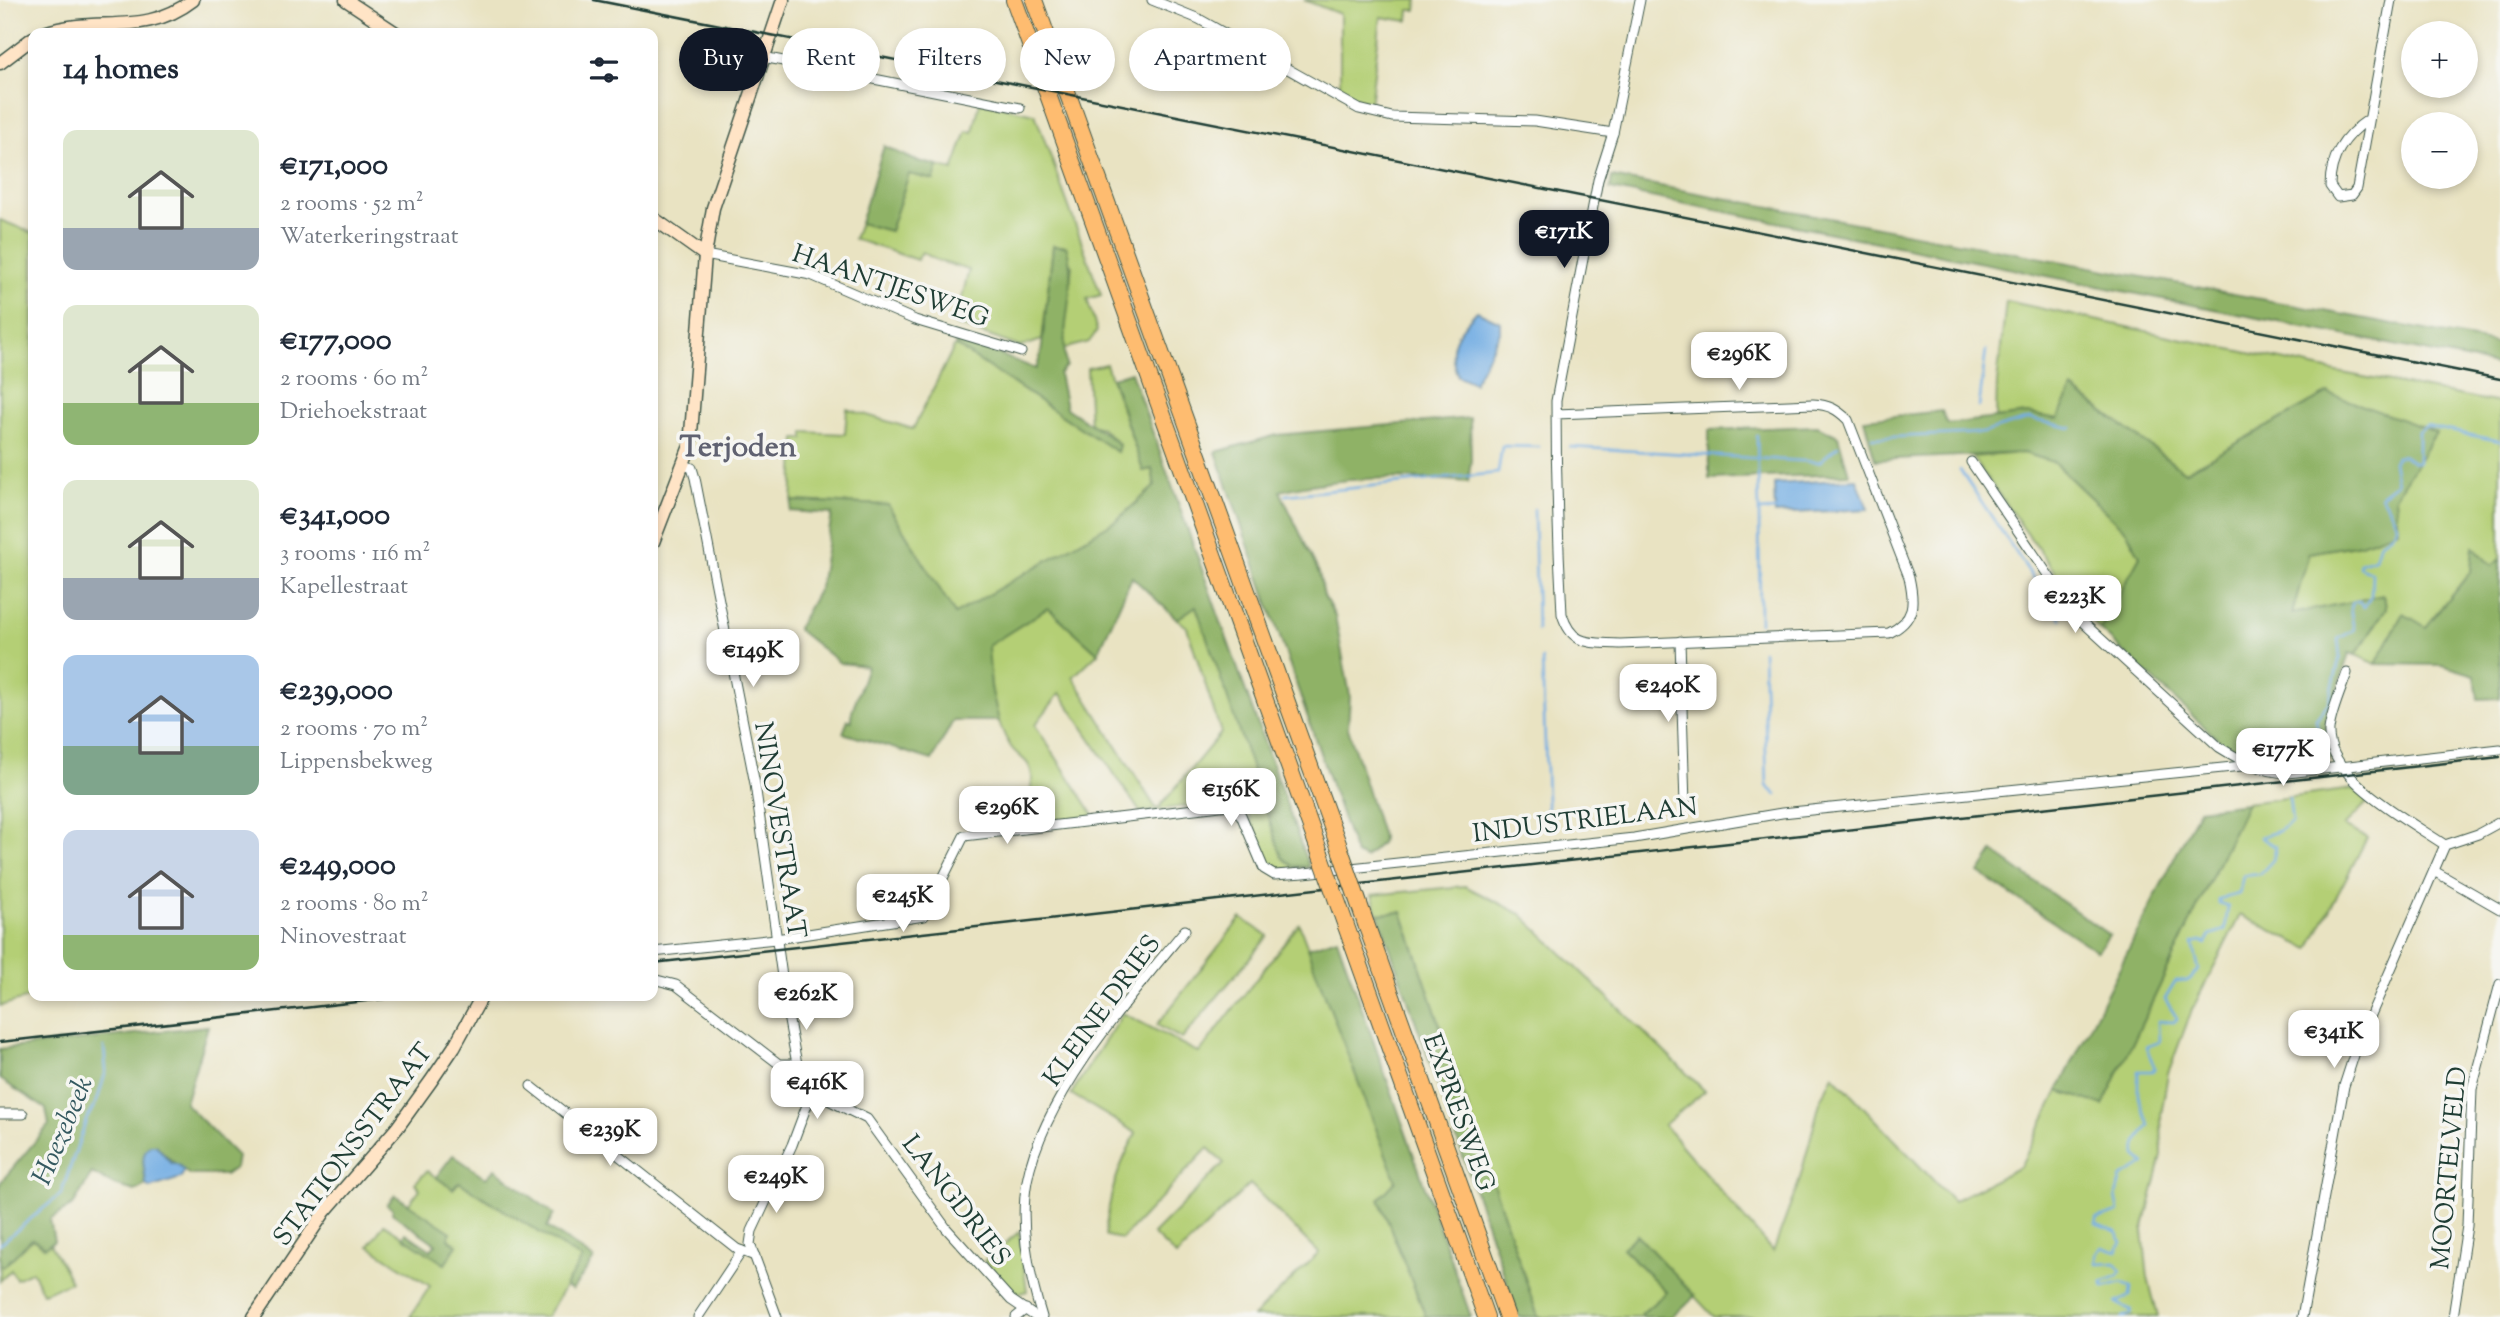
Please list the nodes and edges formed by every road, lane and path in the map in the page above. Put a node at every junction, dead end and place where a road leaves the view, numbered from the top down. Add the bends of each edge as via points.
1 (193, 0) edge
2 (346, 0) edge
3 (783, 0) edge
4 (1014, 0) edge
5 (1034, 0) edge
6 (1152, 0) edge
7 (1640, 0) edge
8 (2391, 0) edge
9 (76, 28) edge
10 (388, 28) edge
11 (28, 42) edge
12 (768, 45) edge
13 (768, 58) edge
14 (0, 62) edge
15 (752, 91) edge
16 (1020, 108) dead end
17 (2369, 119) junction
18 (1613, 133) junction
19 (658, 221) edge
20 (705, 254) junction
21 (1021, 352) dead end
22 (1556, 414) junction
23 (1971, 462) dead end
24 (685, 465) junction
25 (658, 529) edge
26 (1680, 641) junction
27 (2347, 673) dead end
28 (2500, 749) edge
29 (2252, 765) junction
30 (2340, 766) junction
31 (1685, 805) dead end
32 (2500, 822) edge
33 (2445, 845) junction
34 (2434, 871) junction
35 (2500, 909) edge
36 (1185, 930) dead end
37 (776, 939) junction
38 (658, 951) edge
39 (658, 980) edge
40 (2500, 984) edge
41 (479, 1001) edge
42 (797, 1064) junction
43 (531, 1086) dead end
44 (808, 1090) junction
45 (0, 1114) edge
46 (23, 1114) dead end
47 (742, 1251) junction
48 (755, 1256) junction
49 (1026, 1309) junction
50 (254, 1317) edge
51 (698, 1317) edge
52 (777, 1317) edge
53 (1016, 1317) edge
54 (1037, 1317) edge
55 (1042, 1317) edge
56 (1486, 1317) edge
57 (1507, 1317) edge
58 (2302, 1317) edge
59 (2453, 1317) edge

1 - 9 main road via 159,19 135,25
2 - 10 main road
3 - 12 main road
4 - 56 highway, EXPRESWEG, bridge
5 - 57 highway, EXPRESWEG, bridge
6 - 18 street via 1199,19 1359,109 1392,117 1535,121
7 - 18 street
8 - 17 street
11 - 14 main road
13 - 16 street
15 - 20 main road via 717,195
17 - 17 street via 2351,130 2334,160 2330,186 2339,197 2345,198 2357,188
18 - 22 street via 1598,180 1573,301
19 - 20 main road
20 - 21 street, HAANTJESWEG via 811,275 915,320
20 - 24 main road via 694,419
22 - 26 street via 1556,505 1566,630 1578,640 1591,642
22 - 26 street via 1813,404 1829,405 1848,420 1909,578 1911,616 1889,633
23 - 29 street via 2076,616 2220,747
24 - 25 main road
24 - 37 street, NINOVESTRAAT via 692,468 695,478 721,602 755,784
26 - 31 street
27 - 30 street via 2329,728 2331,749
28 - 30 street
29 - 30 street via 2287,773
29 - 37 street, INDUSTRIELAAN via 1782,813 1634,838 1274,875 1264,869 1241,815 1229,805 964,836 925,916
30 - 33 street
32 - 33 street
33 - 34 street
34 - 35 street
34 - 58 street via 2344,1086
36 - 55 street, KLEINE DRIES via 1076,1070 1034,1151 1026,1216 1030,1278
37 - 38 street
37 - 42 street, NINOVESTRAAT
39 - 42 street via 677,985 779,1064
40 - 59 street, MOORTELVELD via 2472,1089 2467,1226
41 - 50 main road, STATIONSSTRAAT via 430,1082 325,1211
42 - 44 street, NINOVESTRAAT
43 - 47 street
44 - 48 street via 792,1145 752,1231 750,1244
44 - 49 street, LANGDRIES via 867,1119 946,1228 1011,1300
45 - 46 street
47 - 48 street
47 - 51 street
48 - 52 street
49 - 53 street
49 - 54 street, LANGDRIES

